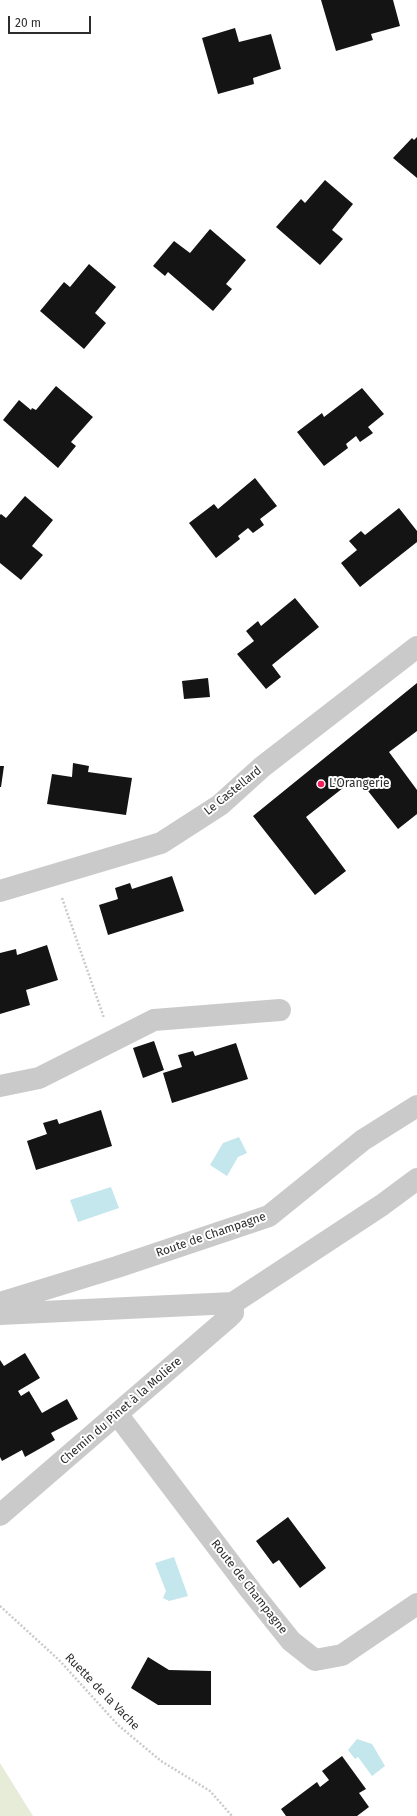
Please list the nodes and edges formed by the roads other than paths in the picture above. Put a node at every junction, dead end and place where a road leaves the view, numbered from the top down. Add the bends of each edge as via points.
1 (417, 647) edge
2 (0, 891) edge
3 (280, 1010) dead end
4 (0, 1086) edge
5 (417, 1106) edge
6 (417, 1179) edge
7 (0, 1303) edge
8 (233, 1303) junction
9 (0, 1314) edge
10 (117, 1414) junction
11 (0, 1515) edge
12 (417, 1604) edge

1 - 2 street, Le Castellard via 262,767 220,805 160,843
3 - 4 street via 154,1020 39,1078
5 - 7 street, Route de Champagne via 363,1140 269,1216
6 - 8 street via 382,1205
8 - 9 street
8 - 10 street, Chemin du Pinet à la Molière via 233,1314
10 - 11 street, Chemin du Pinet à la Molière
10 - 12 street, Route de Champagne via 251,1592 291,1641 315,1660 342,1655

